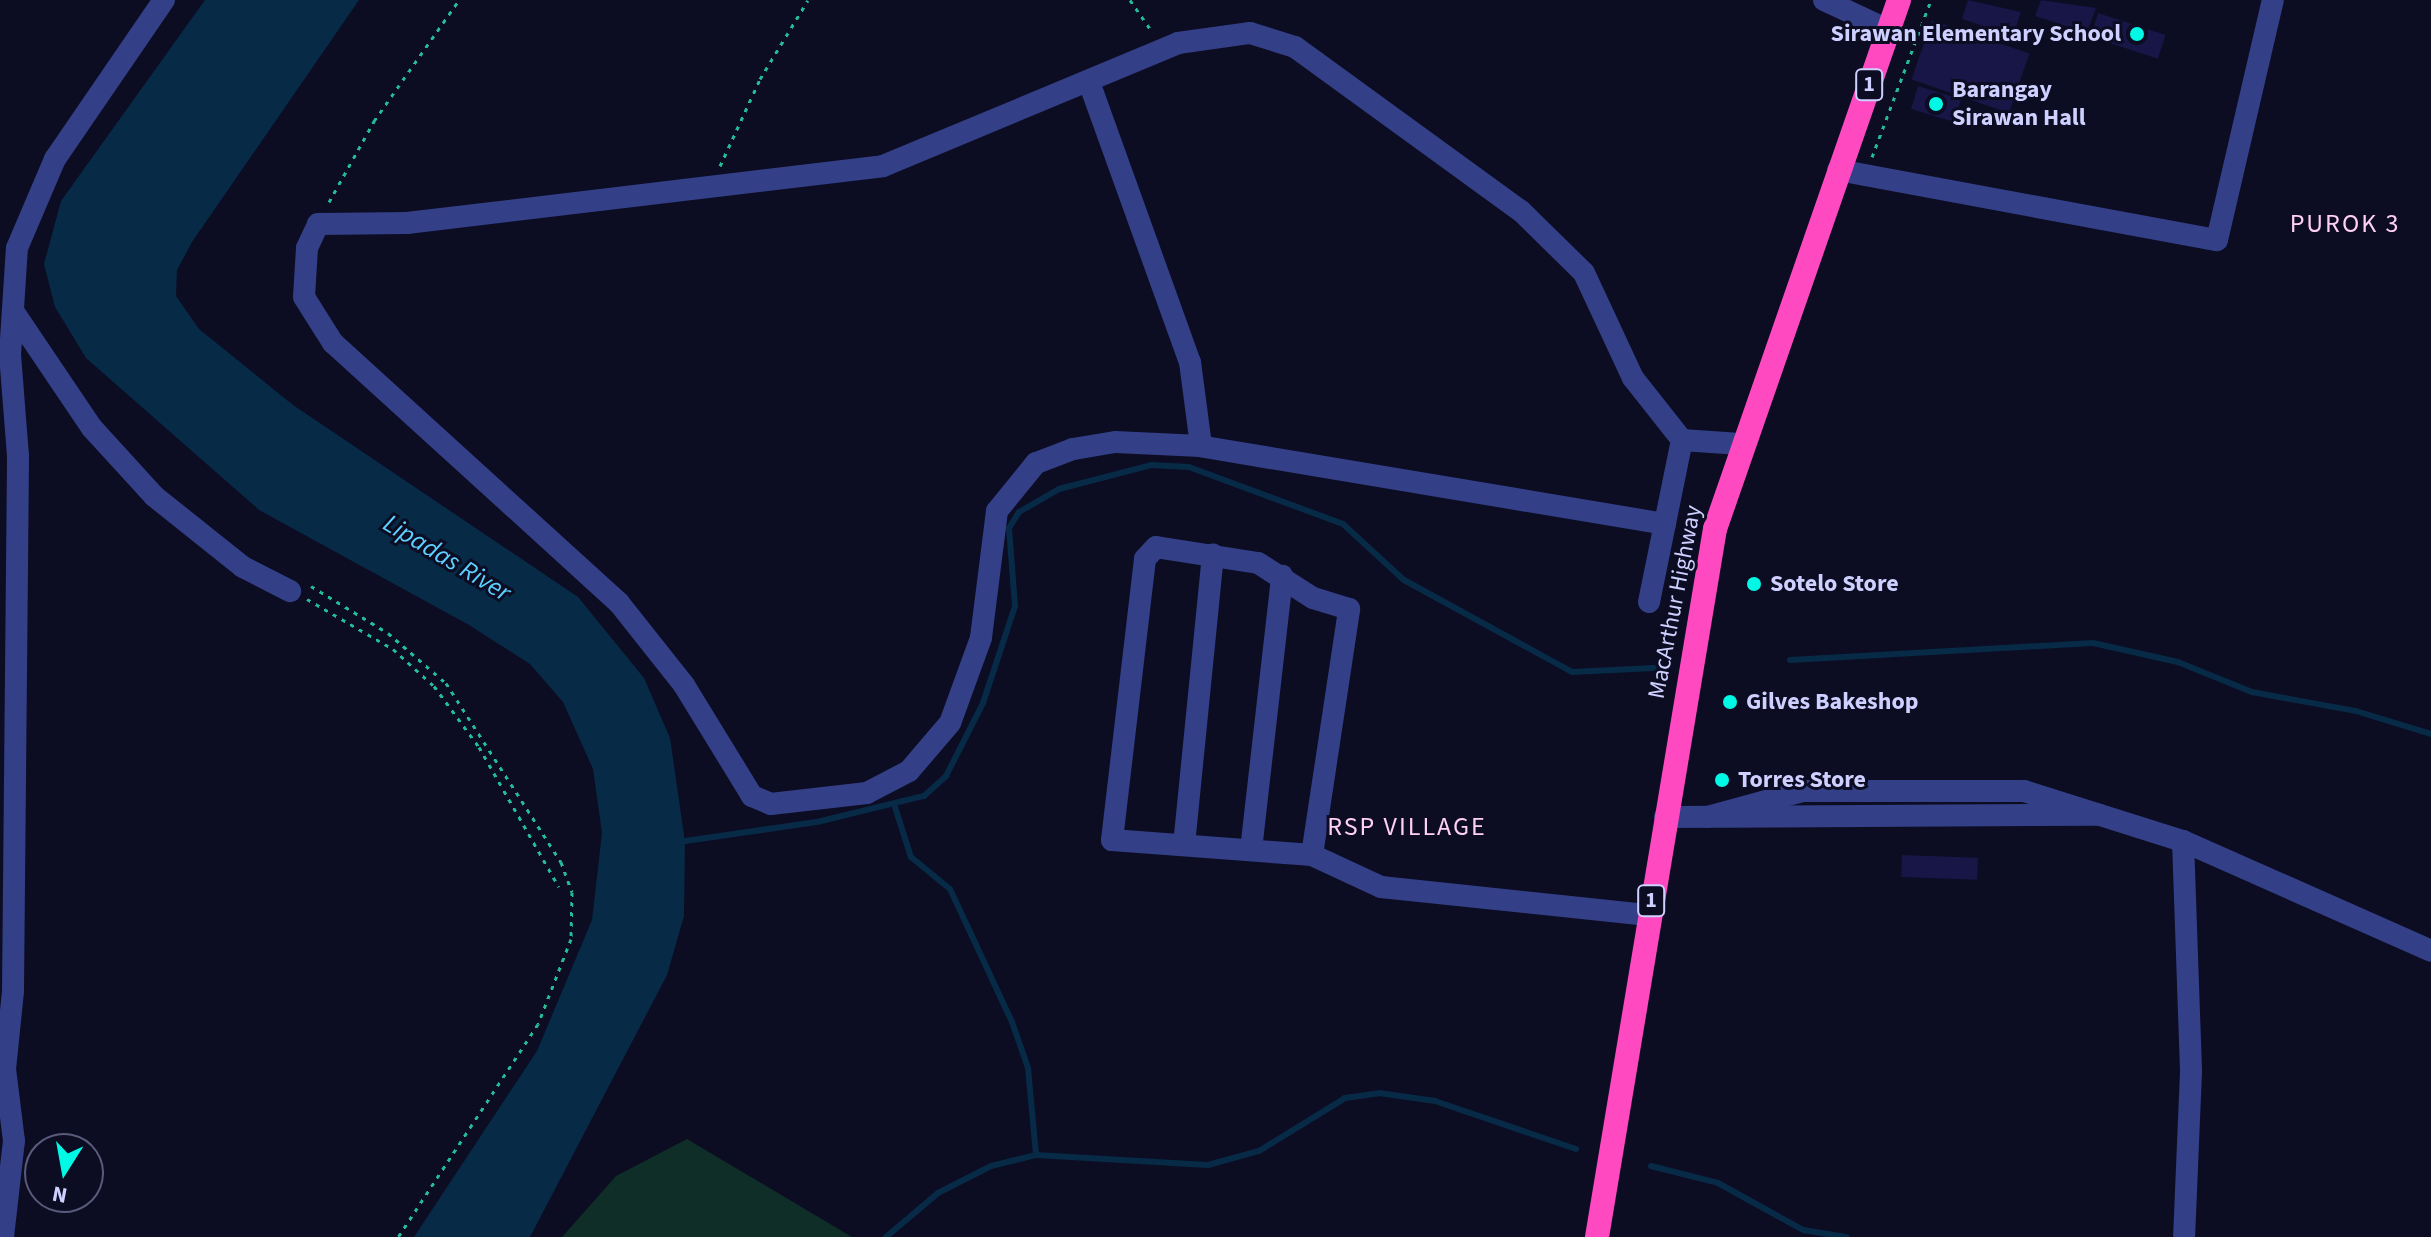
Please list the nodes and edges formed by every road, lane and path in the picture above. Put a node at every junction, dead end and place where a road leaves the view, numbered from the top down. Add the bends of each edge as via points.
1 (164, 0) edge
2 (459, 0) edge
3 (808, 0) edge
4 (1130, 0) edge
5 (1824, 0) edge
6 (1899, 0) edge
7 (1931, 0) edge
8 (2273, 0) edge
9 (1888, 30) junction
10 (1164, 49) junction
11 (1089, 82) junction
12 (1838, 170) junction
13 (1864, 177) junction
14 (714, 184) junction
15 (318, 224) junction
16 (12, 310) junction
17 (1682, 440) junction
18 (1740, 444) junction
19 (1201, 446) junction
20 (1665, 524) junction
21 (1213, 554) junction
22 (1282, 576) junction
23 (296, 586) junction
24 (1649, 602) dead end
25 (2112, 814) junction
26 (1665, 817) junction
27 (1707, 817) junction
28 (2183, 841) junction
29 (1184, 845) junction
30 (1251, 850) junction
31 (1312, 855) junction
32 (559, 887) dead end
33 (1649, 915) junction
34 (5, 916) edge
35 (2431, 951) edge
36 (3, 1237) edge
37 (398, 1237) edge
38 (1597, 1237) edge
39 (2184, 1237) edge

1 - 16 street via 55,159 25,218
2 - 15 path via 374,121
3 - 14 path via 741,115
4 - 10 path
5 - 9 street
6 - 9 highway, MacArthur Highway / 1
7 - 13 path
8 - 13 street via 2217,240
9 - 12 highway, MacArthur Highway / 1
10 - 11 street
10 - 17 street via 1222,33 1295,47 1521,211 1584,273 1633,378
11 - 14 street via 883,166
11 - 19 street via 1190,362
12 - 13 street
12 - 18 highway, MacArthur Highway / 1
14 - 15 street via 407,223
15 - 19 street via 303,270 313,318 619,603 684,685 752,796 771,804 867,793 909,771 950,723 981,638 997,511 1036,463 1115,442
16 - 23 street via 92,428 154,496 232,560
16 - 34 street via 18,456
17 - 18 street
17 - 20 street
18 - 26 highway, MacArthur Highway / 1 via 1707,566
19 - 20 street
20 - 24 street
21 - 22 street via 1258,563
21 - 29 street
21 - 29 street via 1166,546 1145,559 1112,840
22 - 30 street
22 - 31 street via 1313,598 1349,609
23 - 32 path via 393,649 434,686 487,760
23 - 37 path via 388,633 446,683 561,862 572,892 571,939 538,1024
25 - 27 street
25 - 27 street via 2024,791 1915,785 1772,795
25 - 28 street
26 - 27 street
26 - 33 highway, MacArthur Highway / 1
28 - 35 street
28 - 39 street via 2191,1072
29 - 30 street
30 - 31 street
31 - 33 street via 1381,887
33 - 38 highway, MacArthur Highway / 1
34 - 36 street via 5,1069 14,1141

